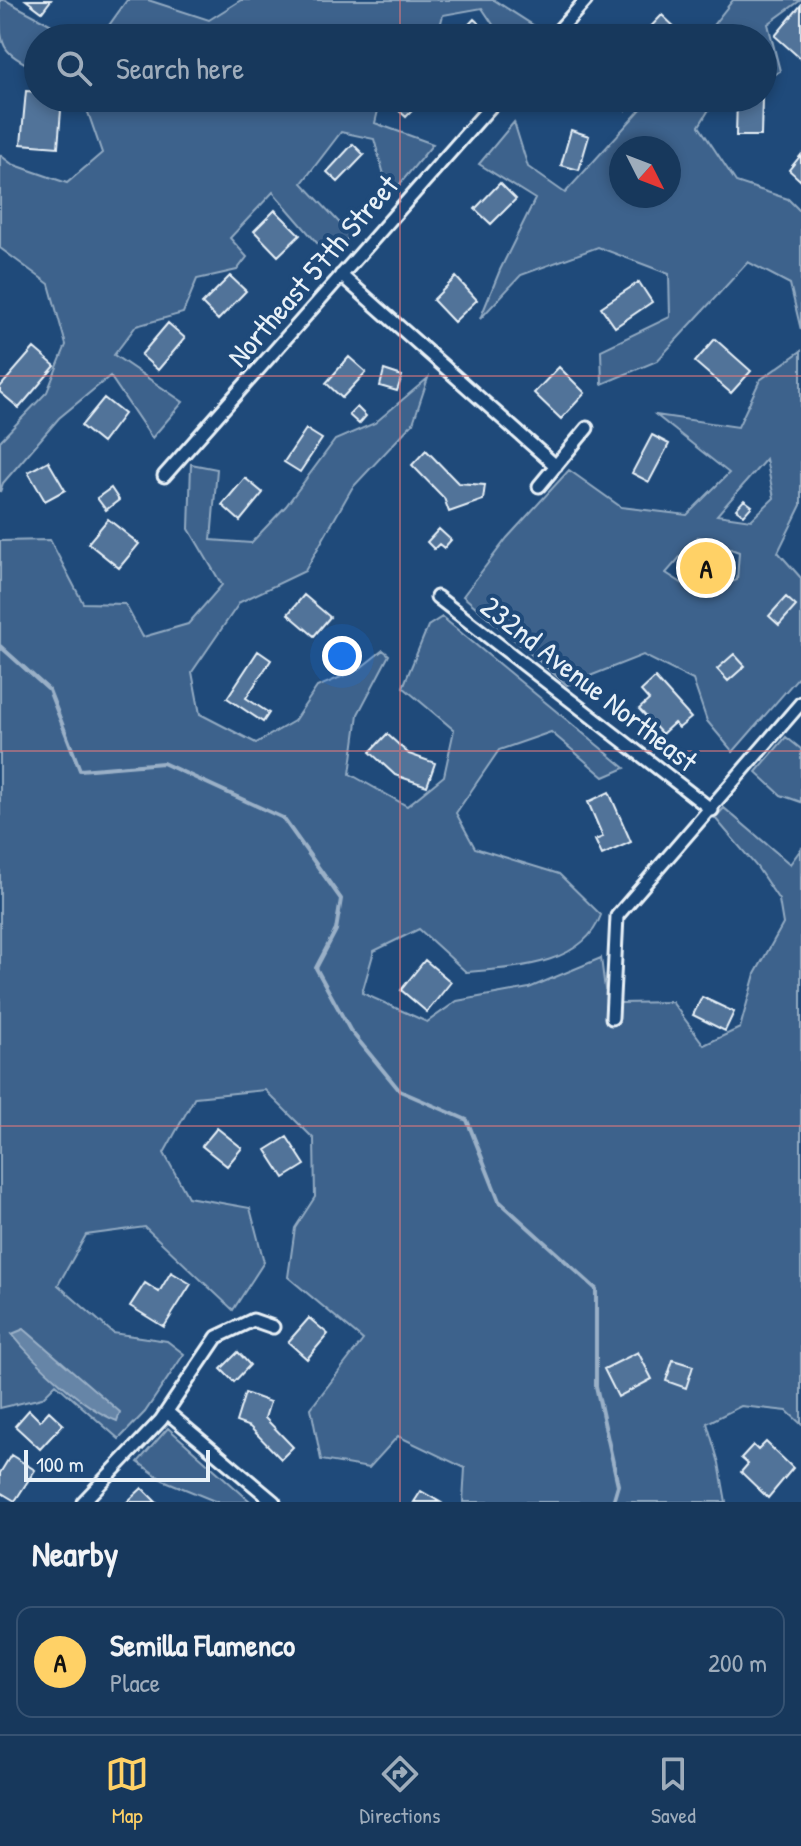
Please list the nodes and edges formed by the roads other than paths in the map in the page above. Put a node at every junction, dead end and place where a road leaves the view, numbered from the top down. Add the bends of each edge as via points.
1 (586, 0) edge
2 (565, 24) edge
3 (486, 112) edge
4 (341, 275) junction
5 (587, 428) dead end
6 (556, 466) junction
7 (164, 476) dead end
8 (539, 486) dead end
9 (437, 597) dead end
10 (801, 703) edge
11 (712, 810) junction
12 (612, 1018) dead end
13 (273, 1327) dead end
14 (167, 1412) junction
15 (83, 1502) edge
16 (274, 1502) edge

1 - 2 street
3 - 4 street, Northeast 57th Street
4 - 6 street
4 - 7 street, Northeast 57th Street
5 - 6 street
6 - 8 street
9 - 11 street, 232nd Avenue Northeast
10 - 11 street
11 - 12 street via 617,916
13 - 14 street via 253,1320 217,1337
14 - 15 street
14 - 16 street

